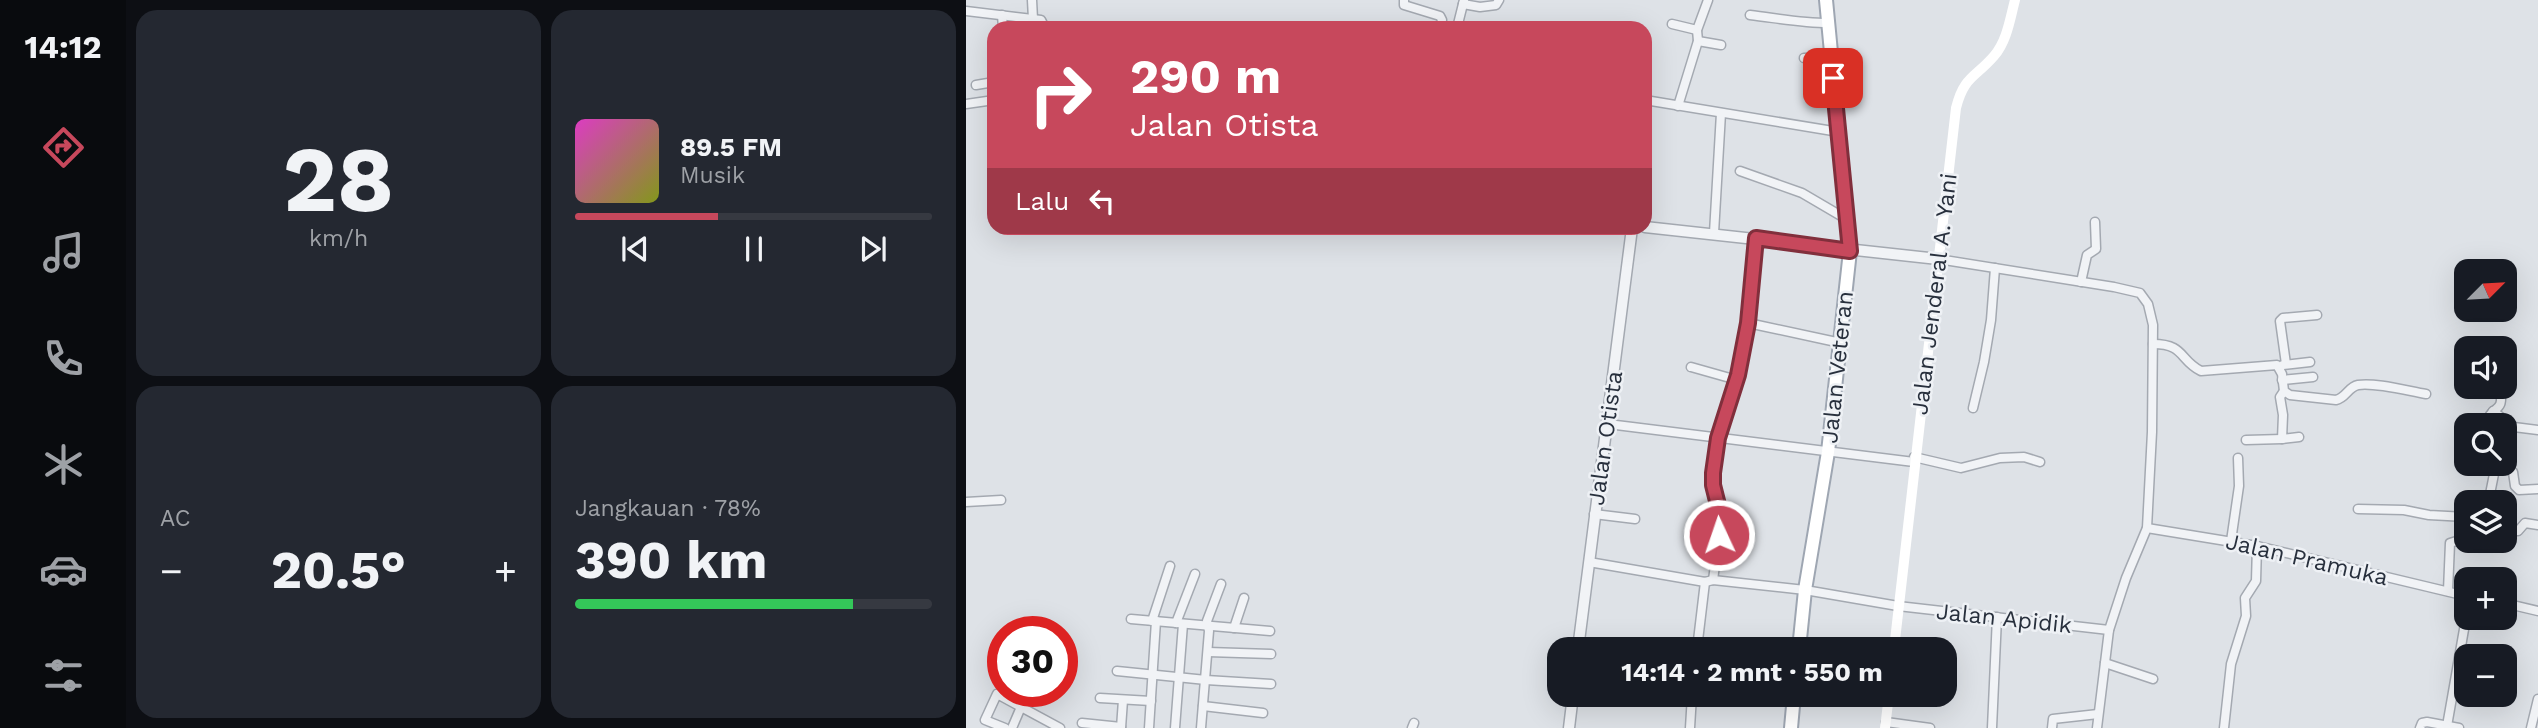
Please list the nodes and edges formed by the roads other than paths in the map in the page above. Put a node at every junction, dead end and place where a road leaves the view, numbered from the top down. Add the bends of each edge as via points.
1 (1032, 0) edge
2 (1405, 0) edge
3 (1499, 0) edge
4 (1708, 0) edge
5 (1826, 0) edge
6 (2015, 0) edge
7 (1463, 2) edge
8 (966, 11) edge
9 (1002, 15) junction
10 (1750, 15) dead end
11 (1033, 19) junction
12 (1002, 21) edge
13 (1043, 21) edge
14 (1441, 21) edge
15 (1459, 21) edge
16 (1828, 23) junction
17 (1672, 24) dead end
18 (1697, 30) junction
19 (1699, 41) junction
20 (1721, 45) dead end
21 (1831, 57) junction
22 (1804, 58) dead end
23 (987, 83) edge
24 (976, 85) dead end
25 (987, 101) edge
26 (1652, 101) edge
27 (966, 104) edge
28 (1678, 106) junction
29 (1721, 113) junction
30 (1839, 132) junction
31 (1740, 171) dead end
32 (1848, 220) junction
33 (2095, 222) dead end
34 (1652, 227) edge
35 (1714, 233) junction
36 (1631, 235) edge
37 (1756, 238) junction
38 (1850, 251) junction
39 (1938, 259) junction
40 (1995, 268) junction
41 (2081, 282) junction
42 (2317, 315) dead end
43 (1748, 323) junction
44 (1841, 343) junction
45 (2153, 344) junction
46 (2311, 362) dead end
47 (2281, 365) junction
48 (1691, 367) dead end
49 (2313, 377) dead end
50 (1737, 380) junction
51 (2282, 380) junction
52 (2284, 391) junction
53 (2426, 394) dead end
54 (2503, 399) edge
55 (1973, 408) dead end
56 (2493, 411) joint
57 (1608, 424) junction
58 (2538, 430) edge
59 (2299, 437) dead end
60 (1718, 438) junction
61 (2282, 439) junction
62 (2246, 440) dead end
63 (1828, 452) junction
64 (2238, 457) dead end
65 (1914, 460) junction
66 (2040, 462) dead end
67 (2514, 476) edge
68 (2538, 489) edge
69 (1001, 500) dead end
70 (966, 502) edge
71 (2358, 509) dead end
72 (1594, 514) junction
73 (2454, 516) edge
74 (1635, 519) dead end
75 (2538, 525) edge
76 (2147, 528) junction
77 (2517, 531) edge
78 (2231, 541) junction
79 (2454, 541) edge
80 (2257, 546) junction
81 (1589, 562) junction
82 (1170, 566) dead end
83 (1195, 574) dead end
84 (1709, 581) junction
85 (1221, 584) dead end
86 (1805, 590) junction
87 (2448, 591) junction
88 (2454, 593) edge
89 (1244, 598) dead end
90 (1898, 606) junction
91 (2517, 606) edge
92 (2538, 611) edge
93 (1997, 617) junction
94 (1131, 619) dead end
95 (1154, 621) junction
96 (1179, 623) junction
97 (1208, 626) junction
98 (1234, 628) junction
99 (2109, 630) junction
100 (2464, 630) edge
101 (1270, 631) dead end
102 (1580, 637) edge
103 (1699, 637) edge
104 (1800, 637) edge
105 (1895, 637) edge
106 (1208, 652) junction
107 (1271, 654) dead end
108 (2105, 663) junction
109 (1117, 671) dead end
110 (1153, 675) junction
111 (1179, 678) junction
112 (2153, 679) dead end
113 (1206, 680) junction
114 (1271, 684) dead end
115 (1100, 698) dead end
116 (2538, 699) edge
117 (1123, 700) junction
118 (1151, 701) junction
119 (1203, 706) junction
120 (991, 707) edge
121 (1021, 707) joint
122 (1572, 707) edge
123 (1691, 707) edge
124 (1793, 707) edge
125 (1887, 707) edge
126 (1263, 713) dead end
127 (2098, 714) junction
128 (1082, 723) dead end
129 (1885, 725) edge
130 (2448, 726) junction
131 (1005, 728) edge
132 (1012, 728) edge
133 (1060, 728) edge
134 (1121, 728) edge
135 (1149, 728) edge
136 (1175, 728) edge
137 (1201, 728) edge
138 (1569, 728) edge
139 (1690, 728) edge
140 (1791, 728) edge
141 (1930, 728) edge
142 (1992, 728) edge
143 (2052, 728) edge
144 (2096, 728) edge
145 (2224, 728) edge
146 (2420, 728) edge
147 (2459, 728) edge
148 (2531, 728) edge

1 - 11 street
2 - 14 street via 1404,5 1441,17
3 - 7 street via 1489,6
4 - 18 street
5 - 16 main road, Jalan Veteran
6 - 39 main road, Jalan Jenderal A. Yani via 2002,44 1961,91
7 - 15 street
8 - 9 street
9 - 11 street
9 - 12 street
10 - 16 street
11 - 13 street
16 - 21 main road, Jalan Veteran
17 - 18 street
18 - 19 street
19 - 20 street
19 - 28 street
21 - 22 street
21 - 30 main road, Jalan Veteran
23 - 24 street
25 - 27 street
26 - 28 street
28 - 29 street
29 - 30 street
29 - 35 street
30 - 32 main road, Jalan Veteran
31 - 32 street via 1802,193
32 - 38 main road, Jalan Veteran
33 - 41 street via 2096,249 2087,255
34 - 35 street
35 - 37 street
36 - 57 street, Jalan Otista
37 - 38 street
37 - 43 street
38 - 39 street
38 - 44 main road, Jalan Veteran
39 - 40 street
39 - 65 main road, Jalan Jenderal A. Yani
40 - 41 street
40 - 55 street via 1991,320
41 - 45 street via 2140,293 2148,304
42 - 47 street via 2280,321
43 - 44 street
43 - 50 street
44 - 63 main road, Jalan Veteran
45 - 47 street via 2180,350 2201,371
45 - 76 street
46 - 47 street
47 - 51 street
48 - 50 street
49 - 51 street
50 - 60 street
51 - 52 street
52 - 53 street via 2334,401 2363,385
52 - 61 street via 2280,397
54 - 56 street
56 - 58 street via 2514,427
57 - 60 street
57 - 72 street, Jalan Otista
59 - 61 street
60 - 63 street
60 - 84 street via 1713,485 1719,535
61 - 62 street
63 - 65 street
63 - 86 main road, Jalan Veteran
64 - 78 street
65 - 66 street via 1961,468 2000,458
65 - 90 main road, Jalan Jenderal A. Yani
67 - 68 street via 2519,490
69 - 70 street
71 - 73 street
72 - 74 street
72 - 81 street, Jalan Otista
75 - 77 street via 2525,523
76 - 78 street, Jalan Pramuka
76 - 99 street
78 - 80 street, Jalan Pramuka
79 - 87 street via 2450,542
80 - 87 street, Jalan Pramuka
80 - 145 street via 2256,581 2245,598 2246,616 2231,664
81 - 84 street, Jalan Apidik
81 - 102 street, Jalan Otista
82 - 95 street
83 - 96 street
84 - 86 street, Jalan Apidik
84 - 103 street
85 - 97 street
86 - 90 street, Jalan Apidik
86 - 104 main road, Jalan Veteran
87 - 88 street, Jalan Pramuka
89 - 98 street
90 - 93 street, Jalan Apidik
90 - 105 main road, Jalan Jenderal A. Yani
91 - 92 street
93 - 99 street, Jalan Apidik
93 - 142 street
94 - 95 street
95 - 96 street
95 - 110 street
96 - 97 street
96 - 111 street
97 - 98 street
97 - 106 street
98 - 101 street
99 - 108 street
100 - 130 street
106 - 107 street
106 - 113 street
108 - 112 street
108 - 127 street
109 - 110 street
110 - 111 street
110 - 118 street
111 - 113 street
111 - 136 street
113 - 114 street
113 - 119 street
115 - 117 street
116 - 148 street
117 - 118 street
117 - 134 street
118 - 135 street
119 - 126 street
119 - 137 street
120 - 131 street via 985,720
121 - 132 street
121 - 133 street
122 - 138 street
123 - 139 street
124 - 140 main road
125 - 129 main road
127 - 143 street via 2053,719
127 - 144 street
128 - 134 street
129 - 141 street
130 - 146 street via 2427,722
130 - 147 street

